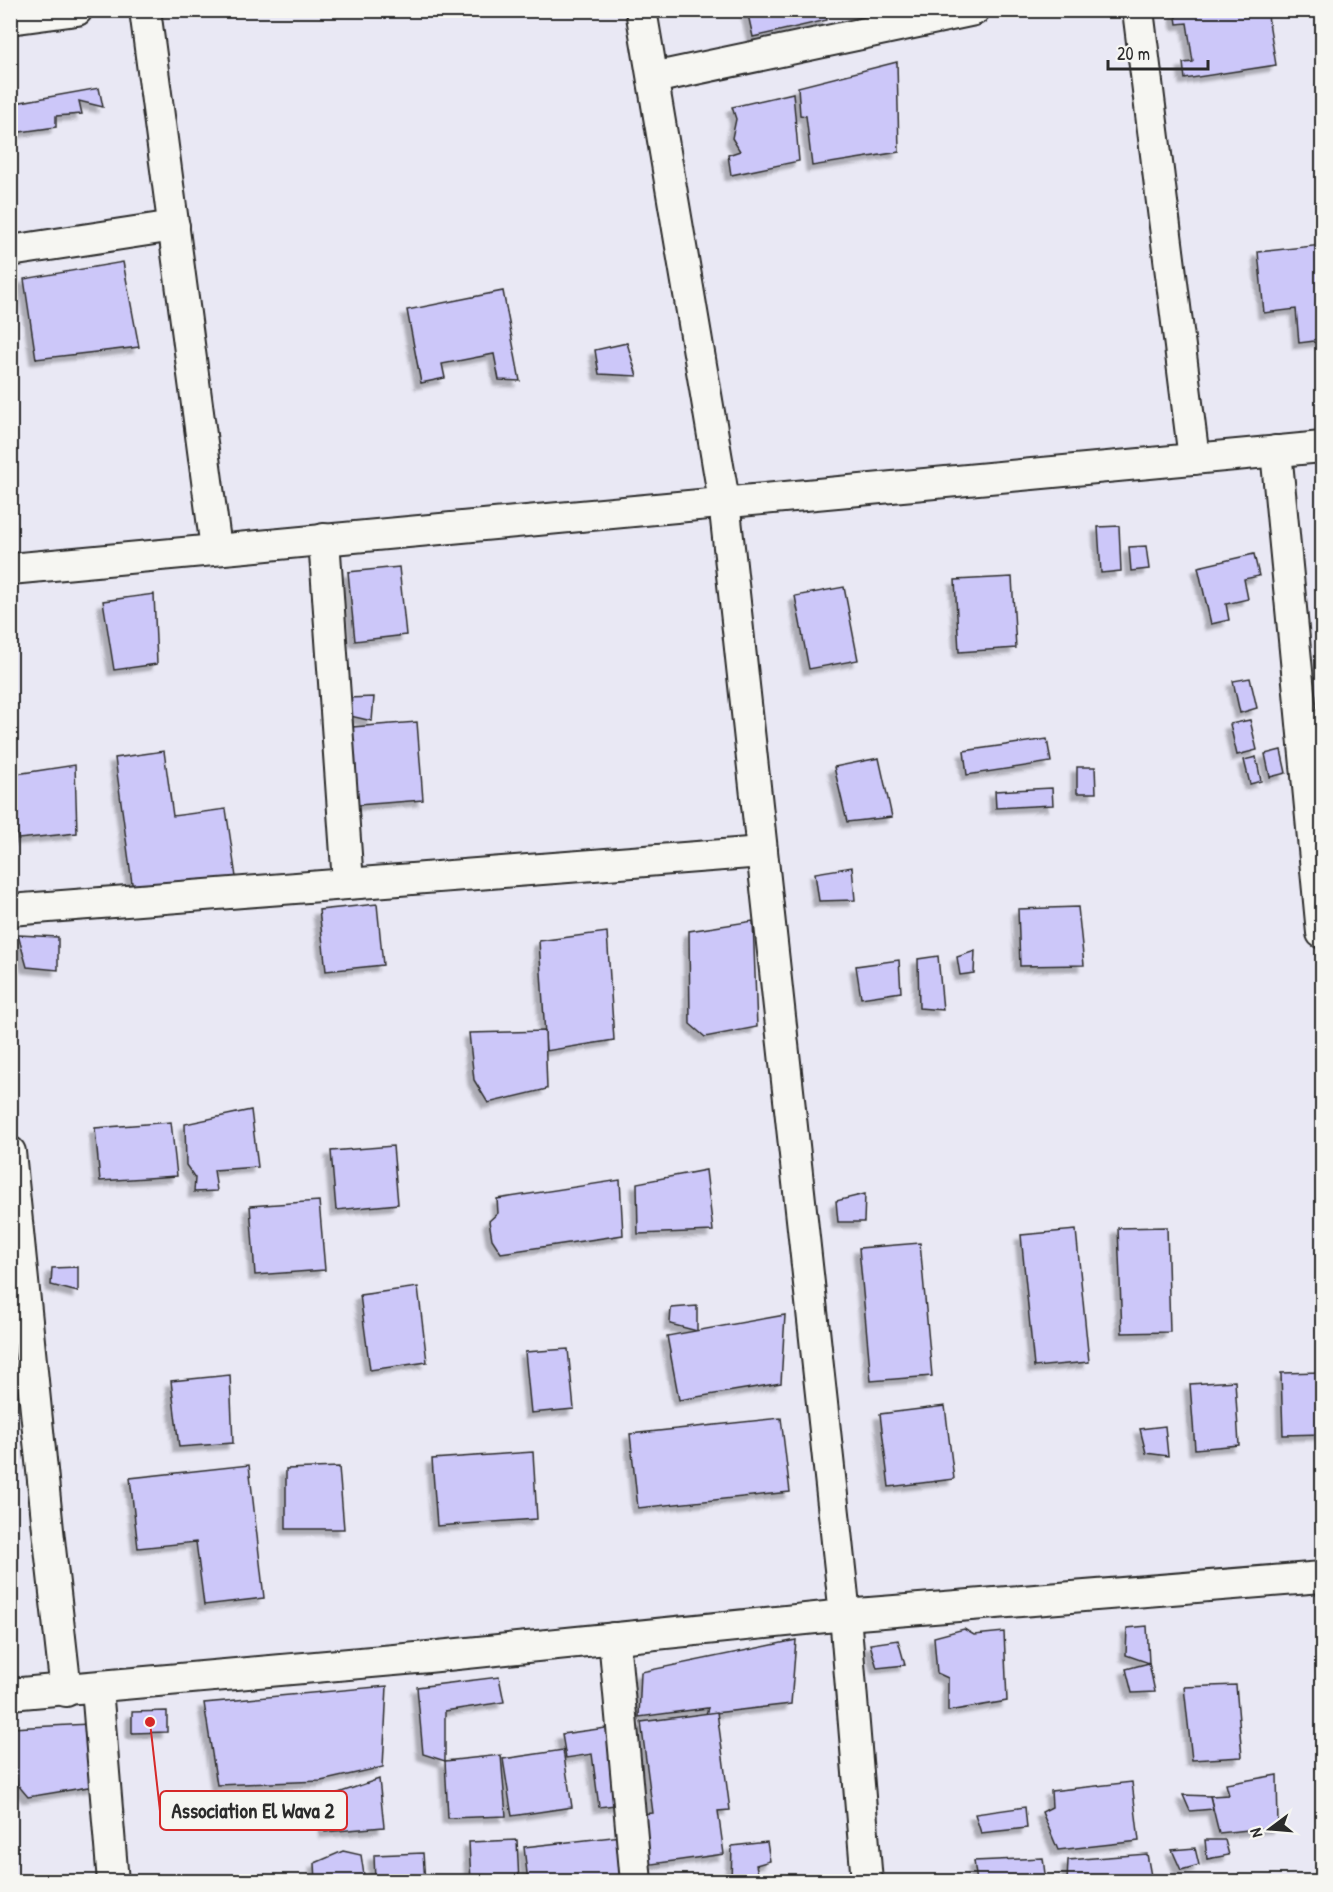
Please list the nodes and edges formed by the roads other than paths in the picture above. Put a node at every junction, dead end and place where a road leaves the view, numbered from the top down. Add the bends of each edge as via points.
1 (77, 10) edge
2 (146, 10) edge
3 (641, 10) edge
4 (974, 10) edge
5 (1138, 10) edge
6 (10, 19) edge
7 (653, 78) junction
8 (174, 226) junction
9 (10, 251) edge
10 (1323, 447) edge
11 (1276, 451) junction
12 (1194, 459) junction
13 (724, 501) junction
14 (324, 539) junction
15 (216, 549) junction
16 (10, 569) edge
17 (762, 852) junction
18 (348, 884) junction
19 (10, 910) edge
20 (1323, 933) edge
21 (10, 1152) edge
22 (1323, 1577) edge
23 (845, 1615) junction
24 (614, 1638) junction
25 (97, 1688) junction
26 (66, 1690) junction
27 (10, 1695) edge
28 (112, 1881) edge
29 (636, 1881) edge
30 (867, 1881) edge

1 - 6 street
2 - 8 street
3 - 7 street
4 - 7 street
5 - 12 street
7 - 13 street
8 - 9 street
8 - 15 street
10 - 11 street
11 - 12 street
11 - 20 street
12 - 13 street
13 - 14 street
13 - 17 street
14 - 15 street
14 - 18 street
15 - 16 street
17 - 18 street
17 - 23 street
18 - 19 street
21 - 26 street
22 - 23 street
23 - 24 street
23 - 30 street
24 - 25 street
24 - 29 street
25 - 26 street
25 - 28 street
26 - 27 street

